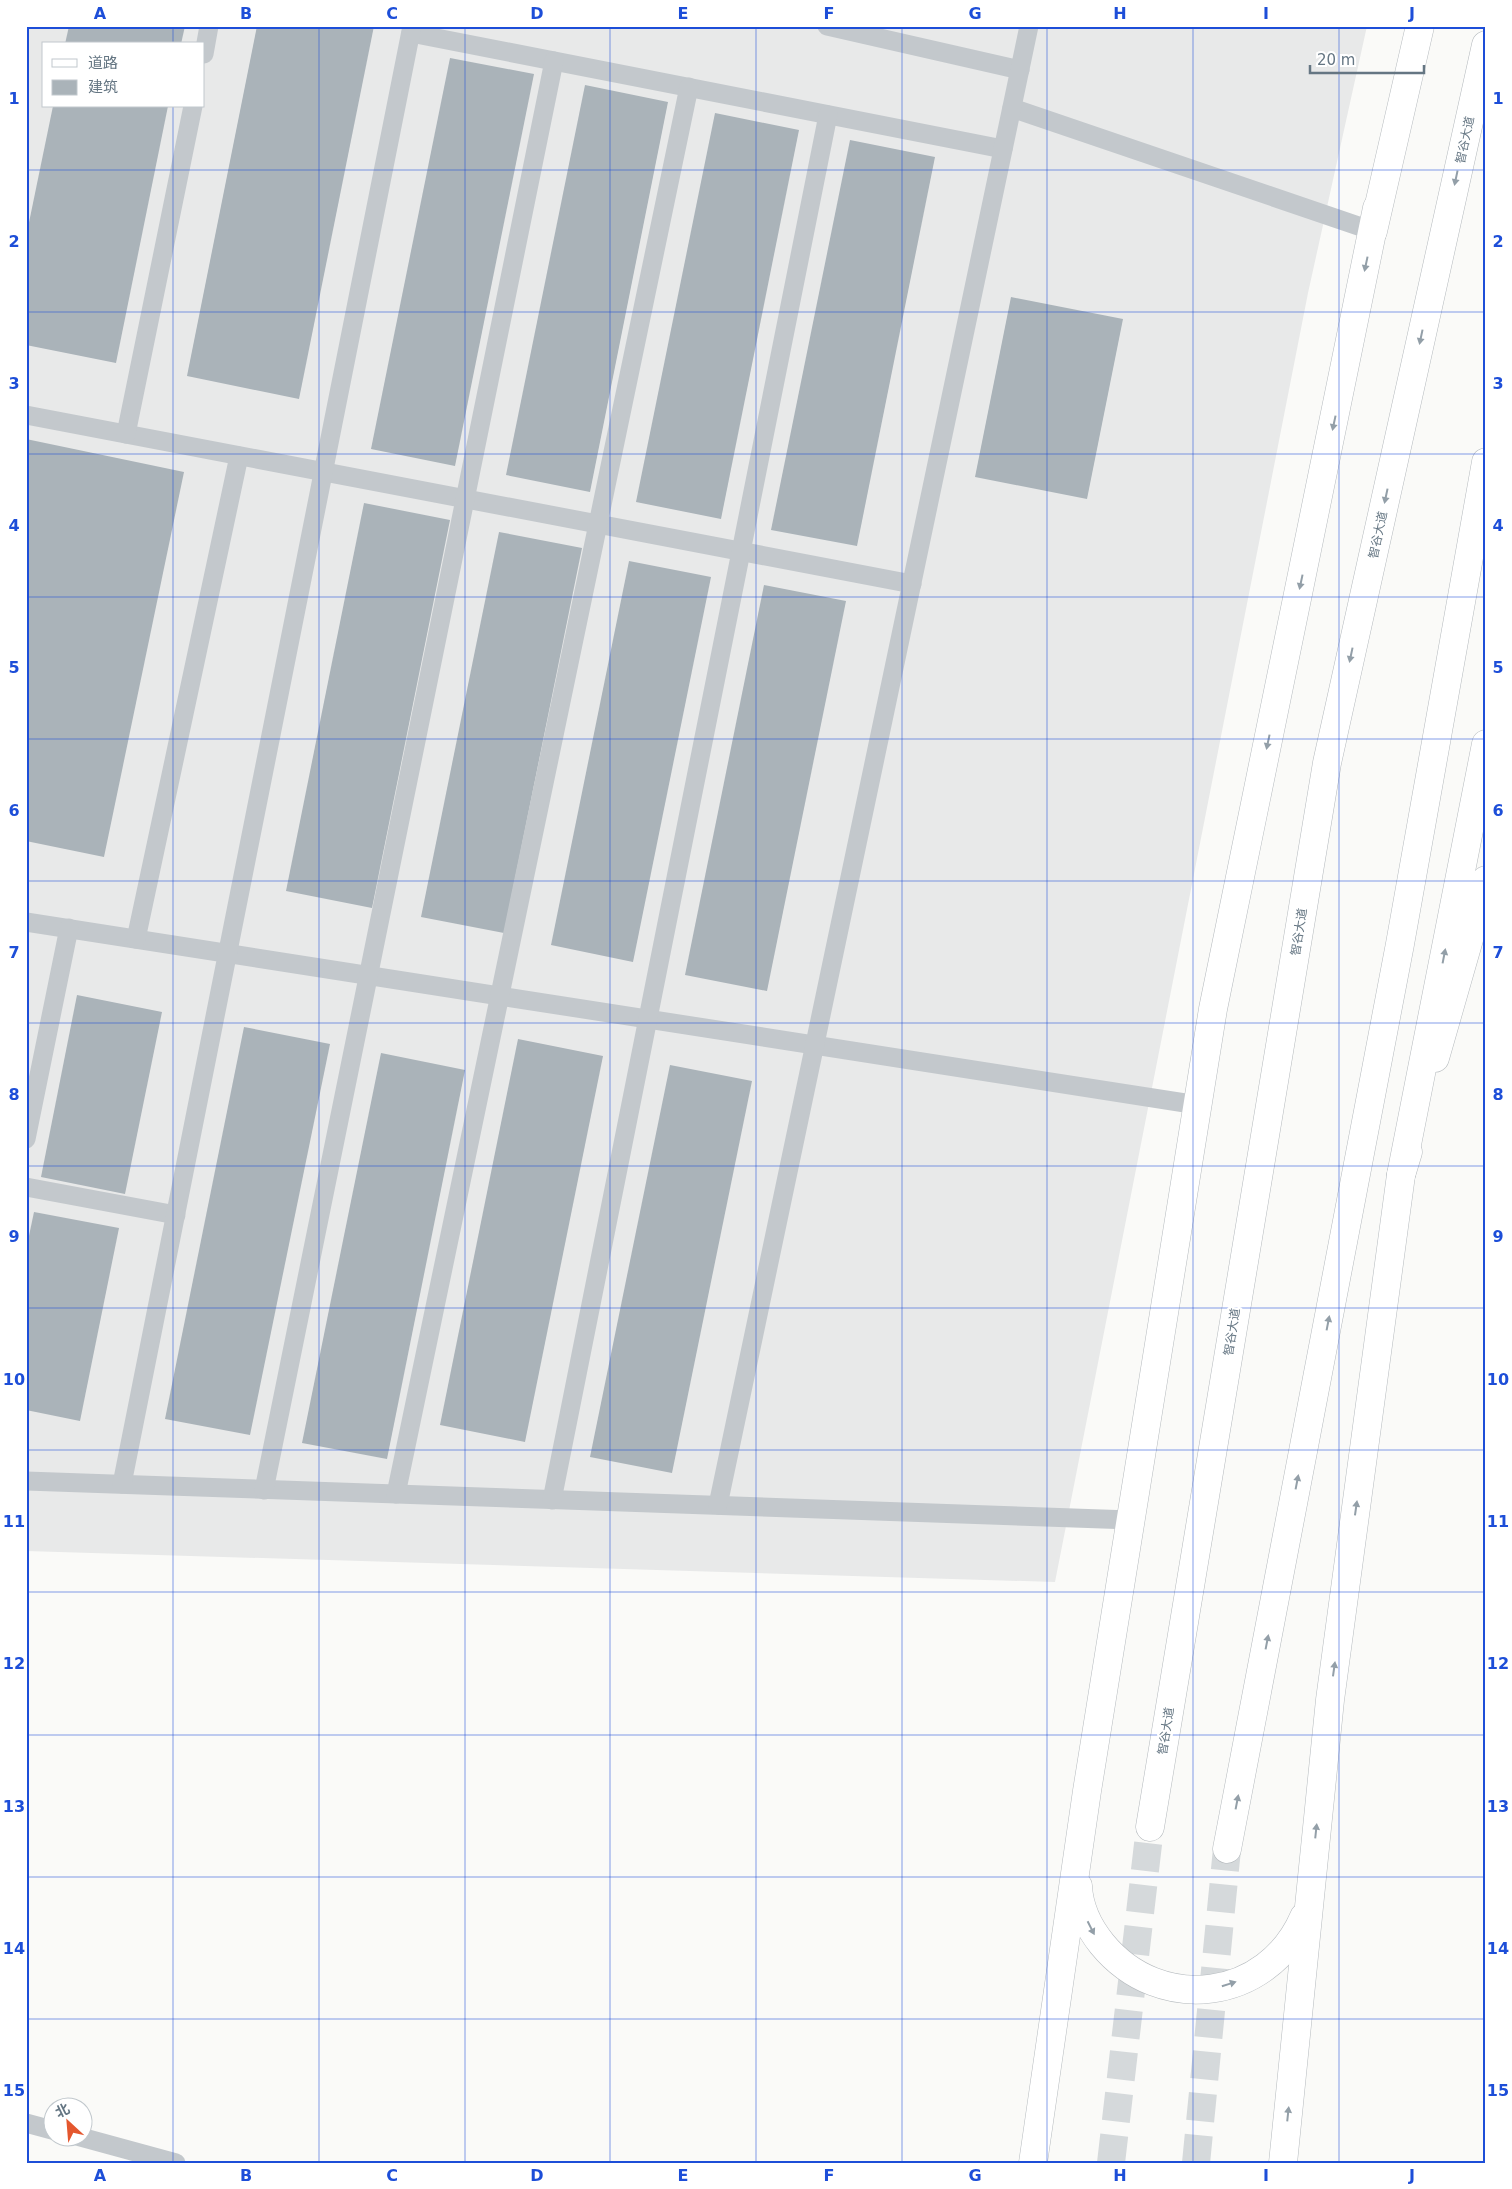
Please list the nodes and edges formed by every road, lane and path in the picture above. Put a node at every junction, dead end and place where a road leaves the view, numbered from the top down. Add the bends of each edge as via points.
1 (209, 26) edge
2 (827, 26) edge
3 (1029, 26) edge
4 (1406, 26) edge
5 (1420, 26) edge
6 (412, 29) edge
7 (1486, 46) edge
8 (205, 48) edge
9 (554, 61) junction
10 (1020, 70) junction
11 (689, 87) junction
12 (193, 108) edge
13 (1012, 108) junction
14 (828, 115) junction
15 (1003, 149) junction
16 (1373, 231) junction
17 (26, 415) edge
18 (126, 434) junction
19 (239, 456) junction
20 (1486, 462) edge
21 (324, 472) junction
22 (466, 499) junction
23 (598, 524) junction
24 (741, 552) junction
25 (912, 584) junction
26 (1486, 744) edge
27 (1486, 880) edge
28 (26, 922) edge
29 (69, 928) junction
30 (136, 939) junction
31 (228, 954) junction
32 (368, 976) junction
33 (500, 996) junction
34 (648, 1019) junction
35 (814, 1045) junction
36 (1198, 1105) junction
37 (26, 1139) edge
38 (1401, 1175) junction
39 (26, 1187) edge
40 (176, 1215) junction
41 (26, 1481) edge
42 (122, 1484) junction
43 (264, 1490) junction
44 (396, 1494) junction
45 (552, 1500) junction
46 (718, 1505) junction
47 (1131, 1520) junction
48 (1150, 1827) tunnel mouth
49 (1228, 1849) tunnel mouth
50 (1313, 1860) junction
51 (1076, 1864) junction
52 (26, 2123) edge
53 (42, 2127) edge
54 (92, 2140) edge
55 (176, 2163) edge
56 (1033, 2163) edge
57 (1283, 2163) edge

1 - 8 lane
2 - 10 lane
3 - 10 lane
4 - 16 main road
5 - 16 main road
6 - 9 lane
6 - 21 lane
7 -> 48 main road, 智谷大道 via 1327,764
9 - 11 lane
9 - 22 lane
10 - 13 lane
11 - 14 lane
11 - 23 lane
12 - 18 lane
13 - 15 lane
13 - 16 lane
14 - 15 lane
14 - 24 lane
15 - 25 lane
16 -> 36 main road via 1213,1009
17 - 18 lane
18 - 19 lane
19 - 21 lane
19 - 30 lane
49 -> 20 main road via 1400,944
21 - 22 lane
21 - 31 lane
22 - 23 lane
22 - 32 lane
23 - 24 lane
23 - 33 lane
24 - 25 lane
24 - 34 lane
25 - 35 lane
38 -> 26 main road
27 - 38 main road
28 - 29 lane
29 - 30 lane
29 - 37 lane
30 - 31 lane
31 - 32 lane
31 - 40 lane
32 - 33 lane
32 - 43 lane
33 - 34 lane
33 - 44 lane
34 - 35 lane
34 - 45 lane
35 - 36 lane
35 - 46 lane
36 - 47 main road
50 -> 38 main road via 1330,1700
39 - 40 lane
40 - 42 lane
41 - 42 lane
42 - 43 lane
43 - 44 lane
44 - 45 lane
45 - 46 lane
46 - 47 lane
47 - 51 main road
51 -> 50 main road via 1084,1914 1096,1937 1112,1956 1132,1972 1155,1983 1179,1990 1203,1990 1227,1986 1249,1977 1269,1965 1286,1948 1309,1907 1314,1884
57 -> 50 main road
51 - 56 main road
52 - 53 lane
54 - 55 lane

